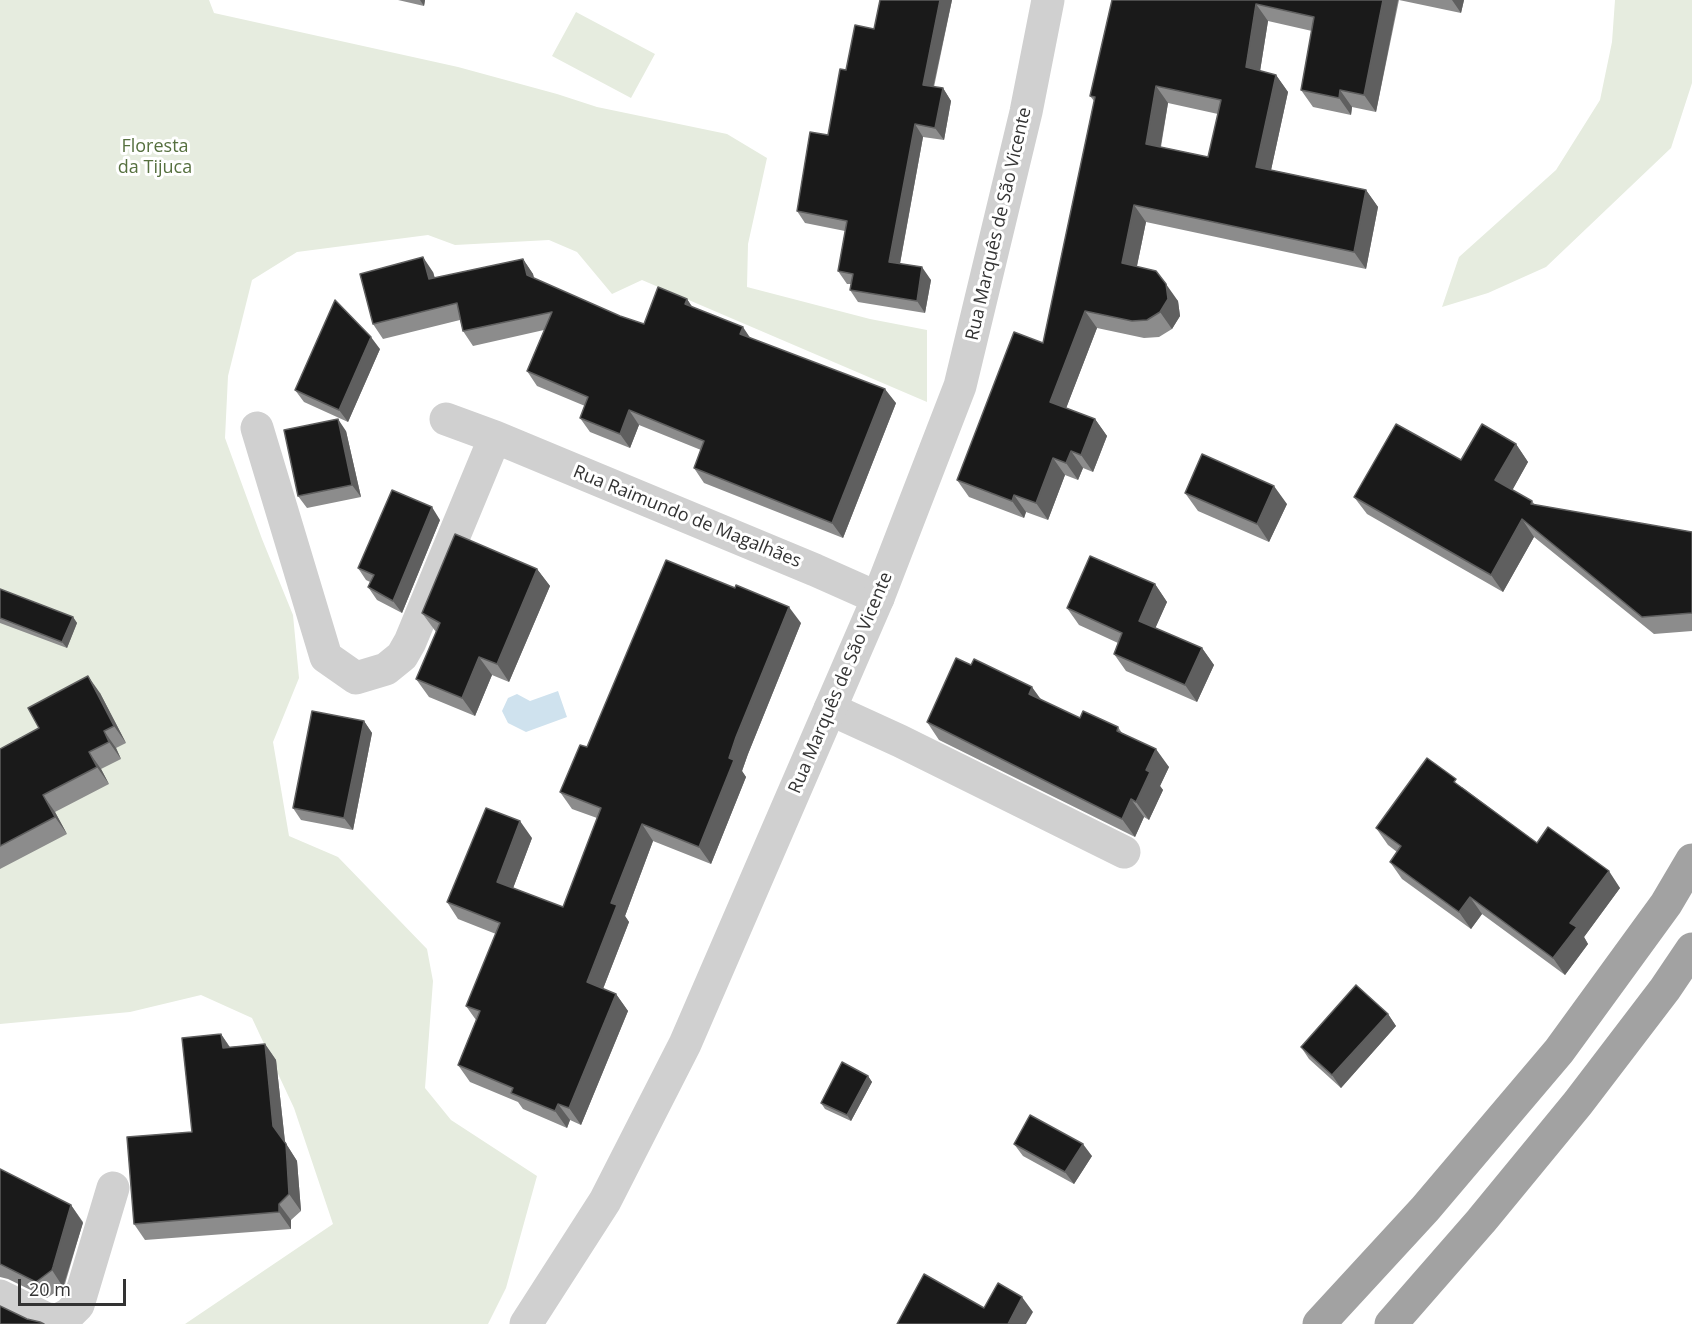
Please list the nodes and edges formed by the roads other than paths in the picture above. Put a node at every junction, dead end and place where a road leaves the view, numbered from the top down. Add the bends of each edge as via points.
1 (1048, 0) edge
2 (446, 419) dead end
3 (257, 428) dead end
4 (495, 437) junction
5 (878, 598) junction
6 (830, 709) junction
7 (1124, 852) dead end
8 (1692, 860) edge
9 (1692, 949) edge
10 (113, 1188) dead end
11 (0, 1296) edge
12 (526, 1324) edge
13 (1319, 1324) edge
14 (1391, 1324) edge

1 - 5 street, Rua Marquês de São Vicente via 960,386
2 - 4 street, Rua Raimundo de Magalhães
3 - 4 street via 326,657 356,678 386,669 402,656
4 - 5 street, Rua Raimundo de Magalhães
5 - 6 street, Rua Marquês de São Vicente
6 - 7 street
6 - 12 street, Rua Marquês de São Vicente via 685,1044 605,1201
8 - 13 highway via 1666,904 1559,1051 1425,1209
9 - 14 highway via 1578,1103
10 - 11 street via 78,1305 69,1314 58,1320 47,1319

